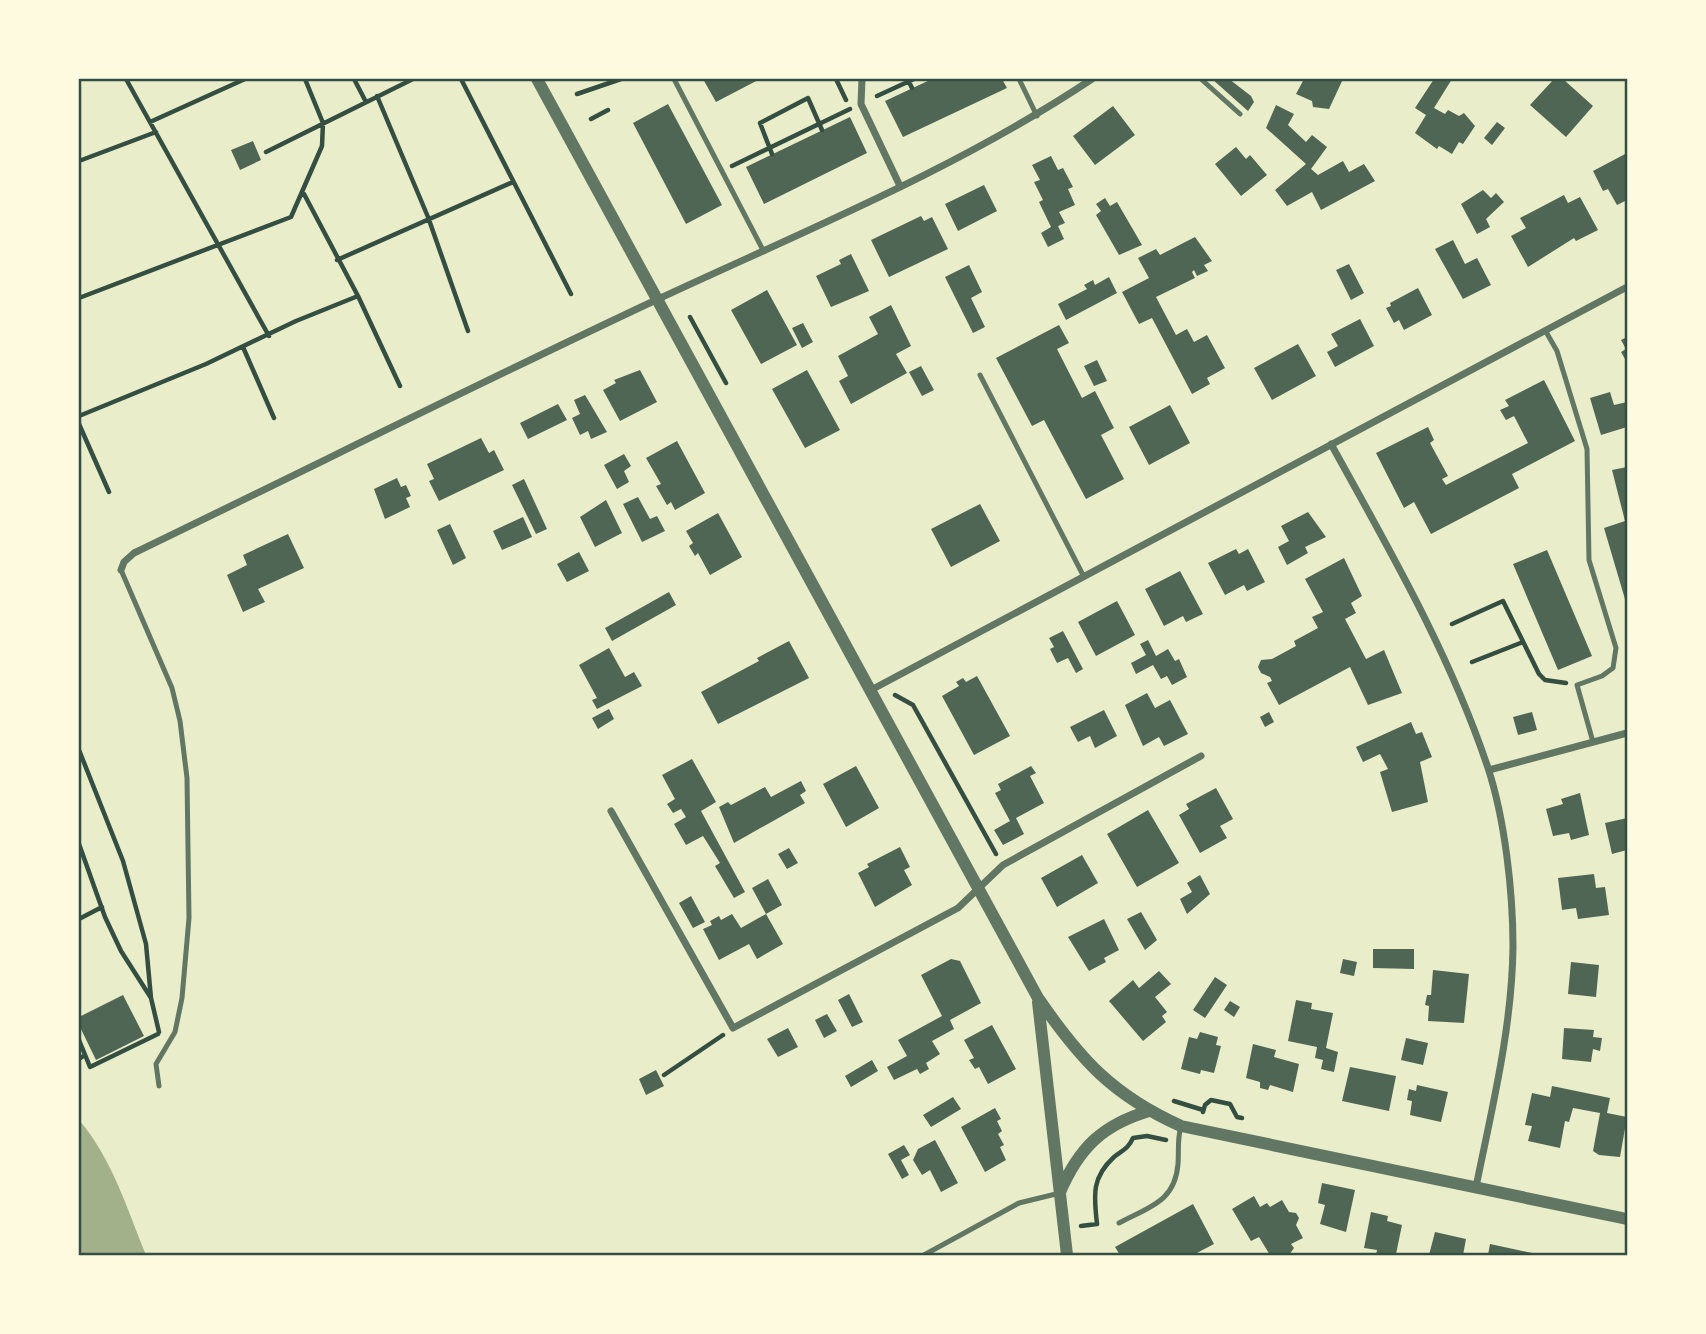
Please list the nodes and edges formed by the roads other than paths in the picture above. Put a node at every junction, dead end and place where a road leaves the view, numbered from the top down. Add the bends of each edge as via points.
1 (537, 79) edge
2 (674, 79) edge
3 (862, 79) edge
4 (1019, 79) edge
5 (1092, 79) edge
6 (1201, 79) edge
7 (1240, 114) dead end
8 (1037, 116) junction
9 (900, 186) junction
10 (763, 250) junction
11 (1627, 287) edge
12 (657, 300) junction
13 (1545, 330) junction
14 (979, 375) dead end
15 (1331, 444) junction
16 (121, 570) joint
17 (1083, 575) junction
18 (871, 690) junction
19 (1627, 733) edge
20 (1593, 742) junction
21 (1201, 756) dead end
22 (1489, 769) junction
23 (611, 811) dead end
24 (978, 887) junction
25 (1038, 998) junction
26 (159, 1086) dead end
27 (1149, 1111) junction
28 (1181, 1126) junction
29 (1476, 1187) junction
30 (1060, 1193) junction
31 (1627, 1219) edge
32 (1119, 1223) dead end
33 (928, 1254) edge
34 (1068, 1255) edge

1 - 12 street
2 - 10 lane
3 - 9 street via 861,104
4 - 8 lane
5 - 8 street
6 - 7 lane
8 - 9 street
9 - 10 street
10 - 12 street
11 - 13 street
12 - 16 street via 134,553
12 - 18 street
13 - 15 street
13 - 20 lane via 1557,351 1587,449 1589,560 1616,648 1614,668 1577,685
14 - 17 lane
15 - 17 street
15 - 22 street via 1430,627
16 - 26 lane via 172,688 187,778 189,918 178,1020 167,1050 156,1064
17 - 18 street
18 - 24 street
19 - 20 street
20 - 22 street
21 - 24 street via 1003,865
22 - 29 street via 1506,853 1513,946 1506,1038
23 - 24 street via 733,1028 958,908
24 - 25 street
25 - 27 street via 1073,1049 1111,1085
25 - 30 street
27 - 28 street
27 - 30 street via 1128,1118 1082,1151
28 - 29 street
28 - 32 lane via 1172,1190
29 - 31 street
30 - 33 lane via 1019,1203
30 - 34 street

